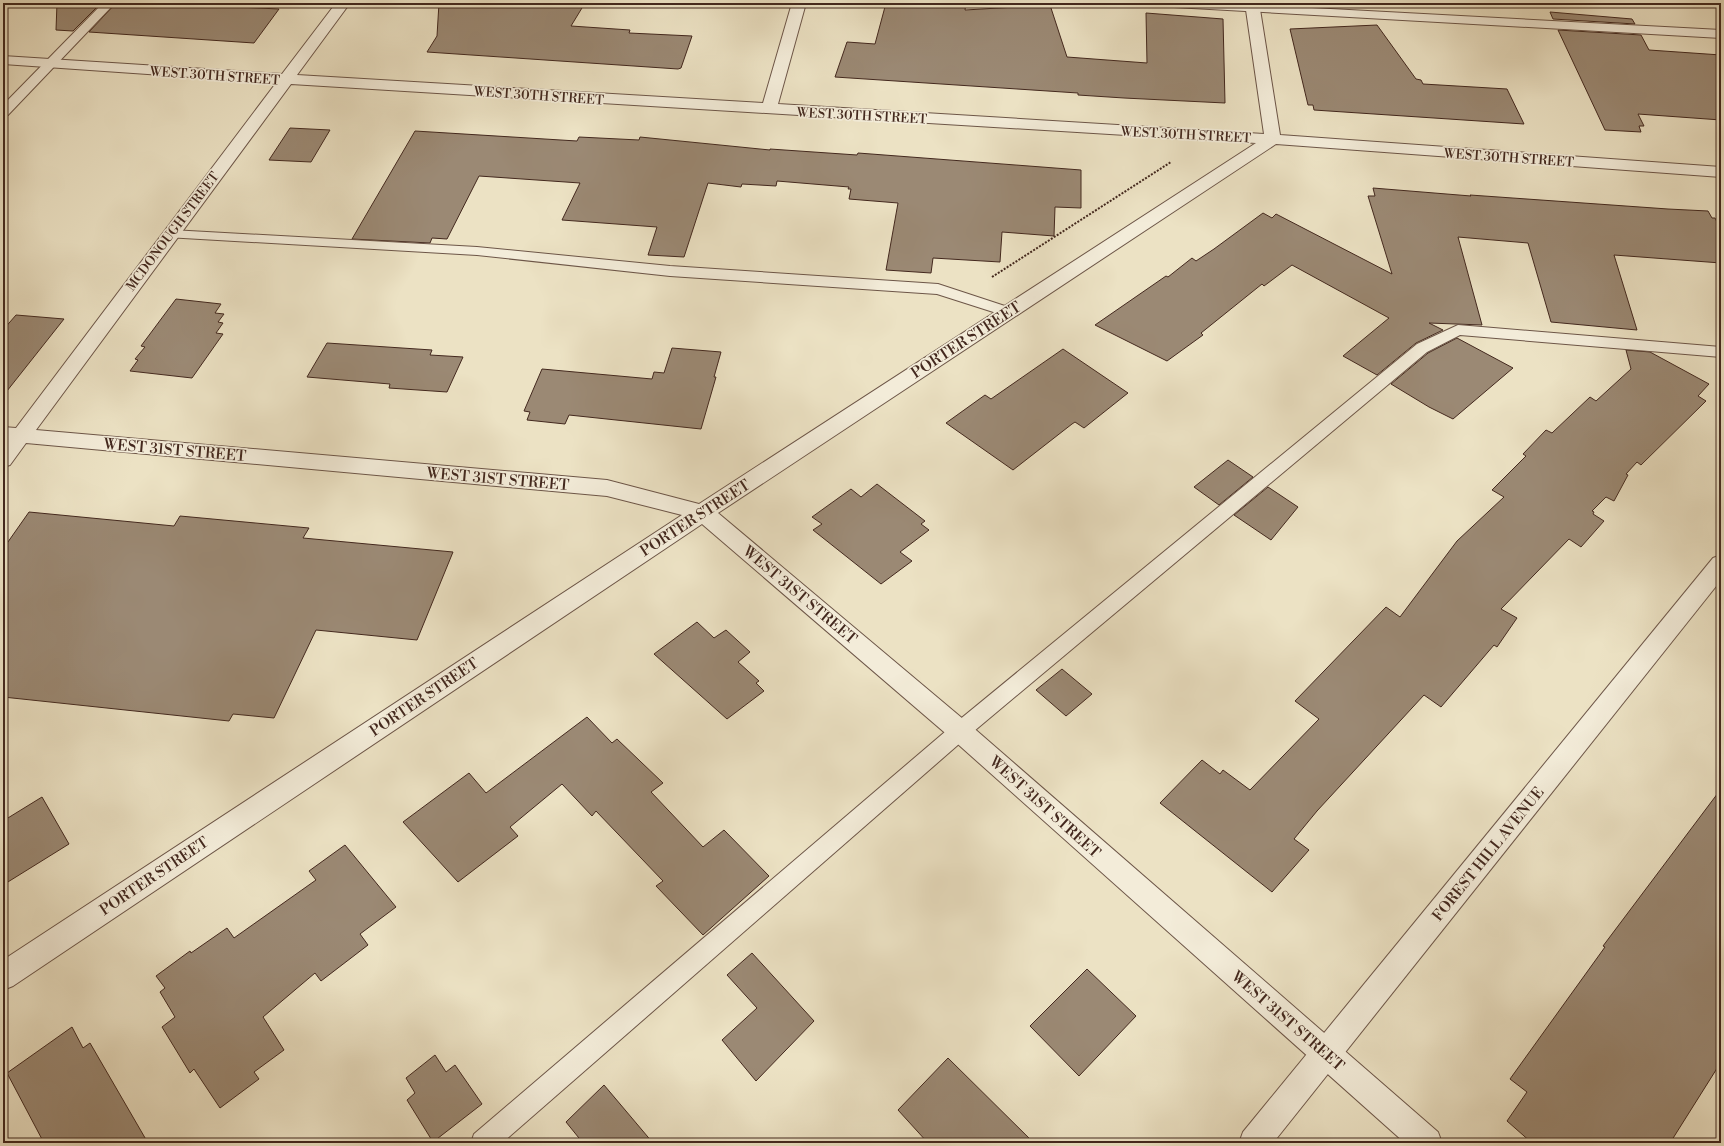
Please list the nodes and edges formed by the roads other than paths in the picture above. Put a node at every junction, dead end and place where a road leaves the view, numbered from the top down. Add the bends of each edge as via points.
1 (109, 3) edge
2 (343, 3) edge
3 (798, 3) edge
4 (1156, 3) edge
5 (1252, 6) edge
6 (1721, 34) edge
7 (3, 60) edge
8 (52, 63) junction
9 (285, 79) junction
10 (769, 109) junction
11 (3, 112) edge
12 (1273, 139) junction
13 (1721, 172) edge
14 (171, 234) junction
15 (1008, 312) junction
16 (1721, 352) edge
17 (12, 435) edge
18 (3, 460) edge
19 (703, 513) junction
20 (1721, 565) edge
21 (960, 731) junction
22 (3, 976) edge
23 (1326, 1055) junction
24 (483, 1143) edge
25 (1254, 1143) edge
26 (1427, 1143) edge

1 - 8 lane
2 - 9 street, MCDONOUGH STREET
3 - 10 street
4 - 5 lane
5 - 6 lane
5 - 12 street
7 - 8 street, WEST 30TH STREET
8 - 9 street, WEST 30TH STREET
8 - 11 lane
9 - 10 street, WEST 30TH STREET
9 - 14 street, MCDONOUGH STREET
10 - 12 street, WEST 30TH STREET
12 - 13 street, WEST 30TH STREET
12 - 15 street, PORTER STREET
14 - 15 lane via 477,251 670,271 938,289
14 - 17 street, MCDONOUGH STREET
15 - 19 street, PORTER STREET
16 - 21 lane via 1458,330 1422,348
17 - 18 street, MCDONOUGH STREET
17 - 19 street, WEST 31ST STREET via 607,488
19 - 21 street, WEST 31ST STREET
19 - 22 street, PORTER STREET
20 - 23 street, FOREST HILL AVENUE
21 - 23 street, WEST 31ST STREET
21 - 24 lane
23 - 25 street, FOREST HILL AVENUE
23 - 26 street, WEST 31ST STREET

